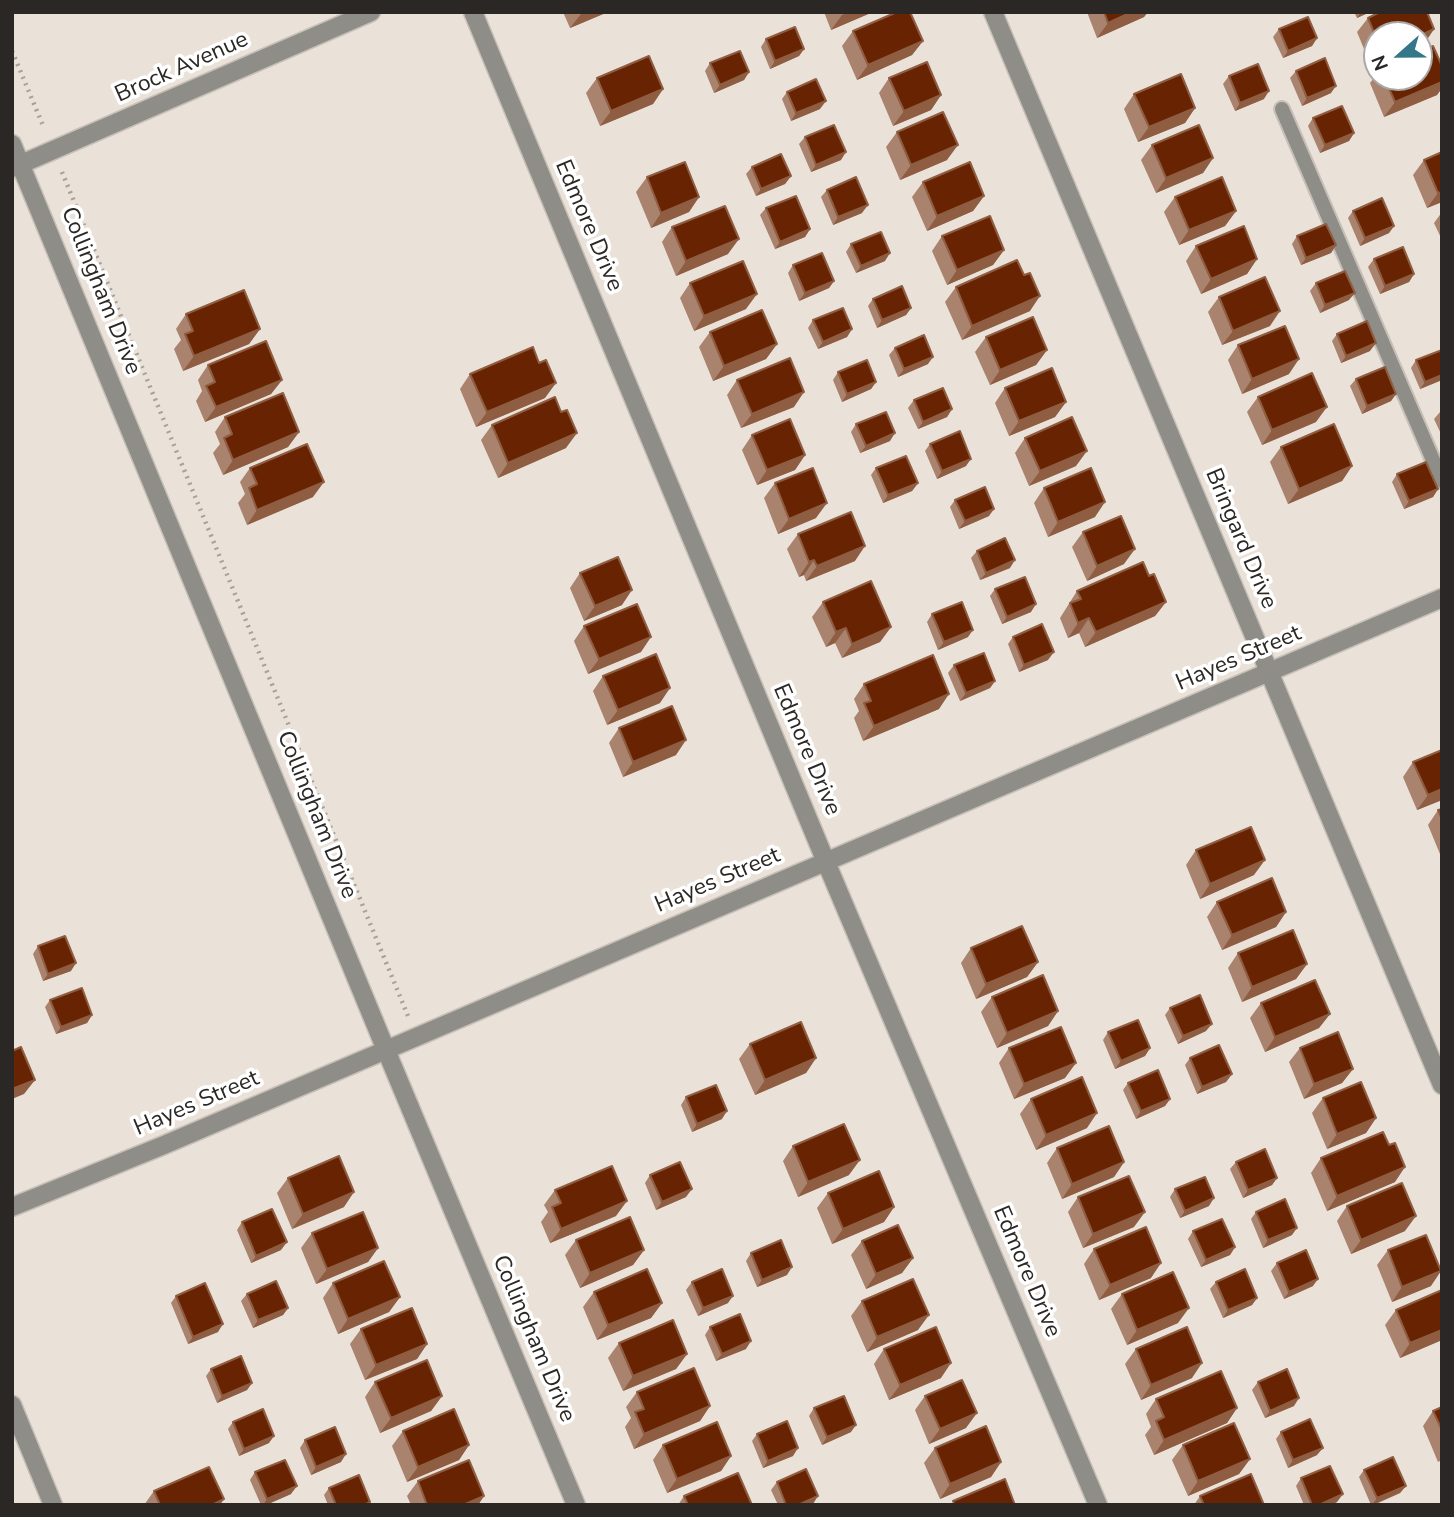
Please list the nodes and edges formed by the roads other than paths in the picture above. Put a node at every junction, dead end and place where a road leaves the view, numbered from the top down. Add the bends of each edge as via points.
1 (371, 12) edge
2 (473, 12) edge
3 (993, 12) edge
4 (1282, 108) dead end
5 (12, 144) edge
6 (17, 166) edge
7 (1442, 481) edge
8 (1442, 598) edge
9 (1269, 672) junction
10 (826, 862) junction
11 (386, 1050) junction
12 (1442, 1085) edge
13 (12, 1207) edge
14 (12, 1405) edge
15 (53, 1505) edge
16 (576, 1505) edge
17 (1098, 1505) edge

1 - 6 street, Brock Avenue
2 - 10 street, Edmore Drive
3 - 9 street, Bringard Drive
4 - 7 lane
5 - 6 street, Collingham Drive
6 - 11 street, Collingham Drive
8 - 9 street, Hayes Street
9 - 10 street, Hayes Street
9 - 12 street, Bringard Drive
10 - 11 street, Hayes Street
10 - 17 street, Edmore Drive
11 - 13 street, Hayes Street
11 - 16 street, Collingham Drive
14 - 15 street

